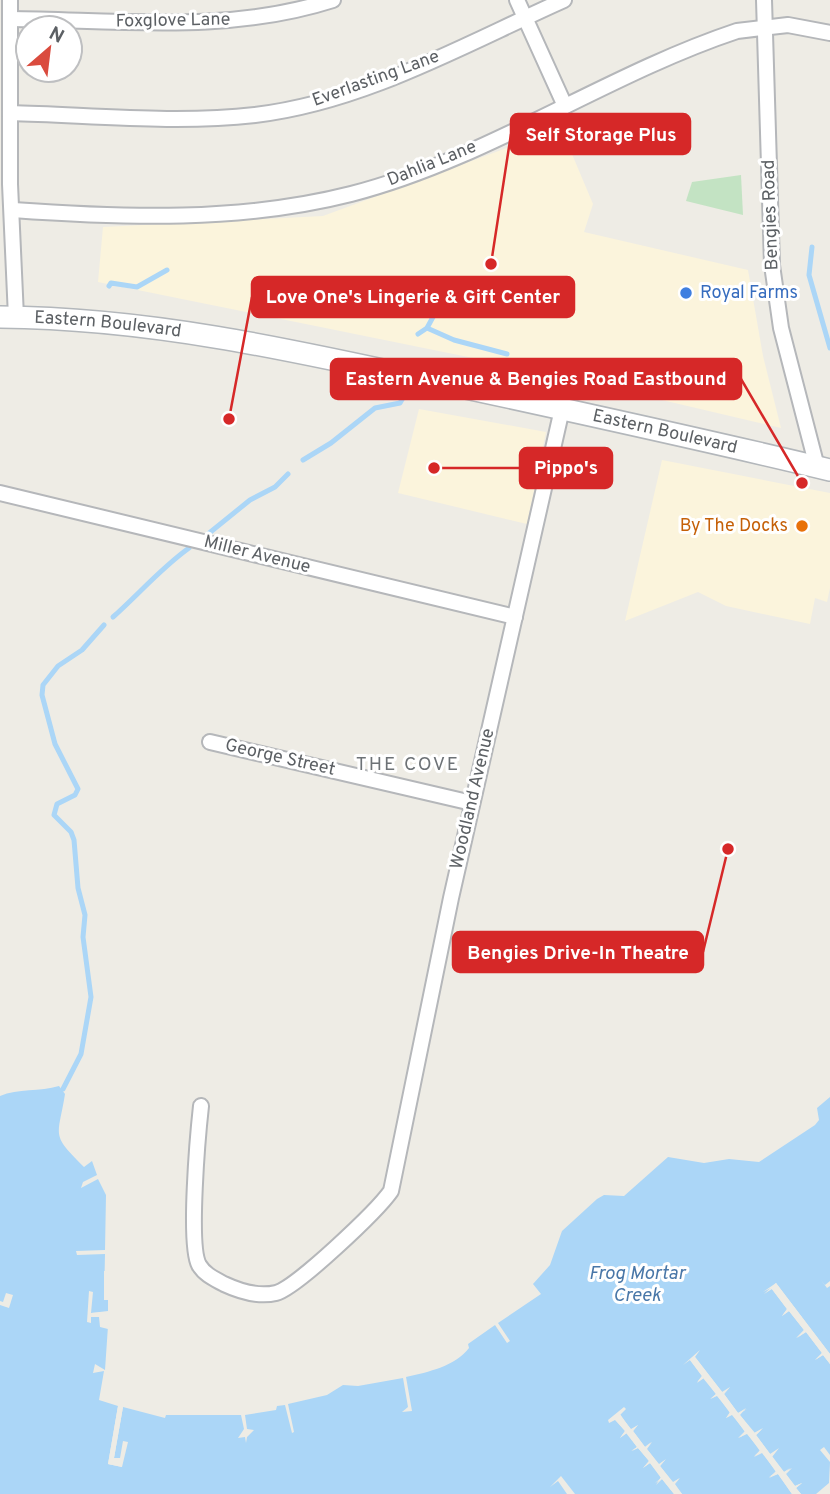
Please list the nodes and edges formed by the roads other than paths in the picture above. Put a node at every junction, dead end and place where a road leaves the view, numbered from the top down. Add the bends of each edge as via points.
1 (10, 0) edge
2 (333, 0) edge
3 (517, 0) edge
4 (564, 0) edge
5 (764, 0) edge
6 (525, 18) junction
7 (10, 19) junction
8 (764, 27) junction
9 (830, 33) edge
10 (565, 106) junction
11 (10, 113) junction
12 (5, 184) edge
13 (13, 210) junction
14 (8, 317) edge
15 (562, 409) junction
16 (823, 468) edge
17 (0, 493) edge
18 (514, 617) junction
19 (210, 742) dead end
20 (472, 803) junction
21 (201, 1106) dead end

1 - 7 street
2 - 7 street, Foxglove Lane via 265,18 222,22
3 - 6 street
4 - 6 street, Everlasting Lane
5 - 8 street, Bengies Road
6 - 10 street
6 - 11 street, Everlasting Lane via 382,81 256,115 156,118
7 - 11 street
8 - 9 street, Dahlia Lane via 788,25
8 - 10 street, Dahlia Lane via 718,37
8 - 16 street, Bengies Road via 773,276 781,328
10 - 13 street, Dahlia Lane via 391,181 280,210 129,215
11 - 12 street
12 - 13 street
13 - 14 street
14 - 15 main road, Eastern Boulevard via 180,330
15 - 16 main road, Eastern Boulevard
15 - 18 street, Woodland Avenue
17 - 18 street, Miller Avenue
18 - 20 street, Woodland Avenue
19 - 20 street, George Street
20 - 21 street, Woodland Avenue via 391,1191 369,1219 283,1290 248,1293 208,1275 197,1261

